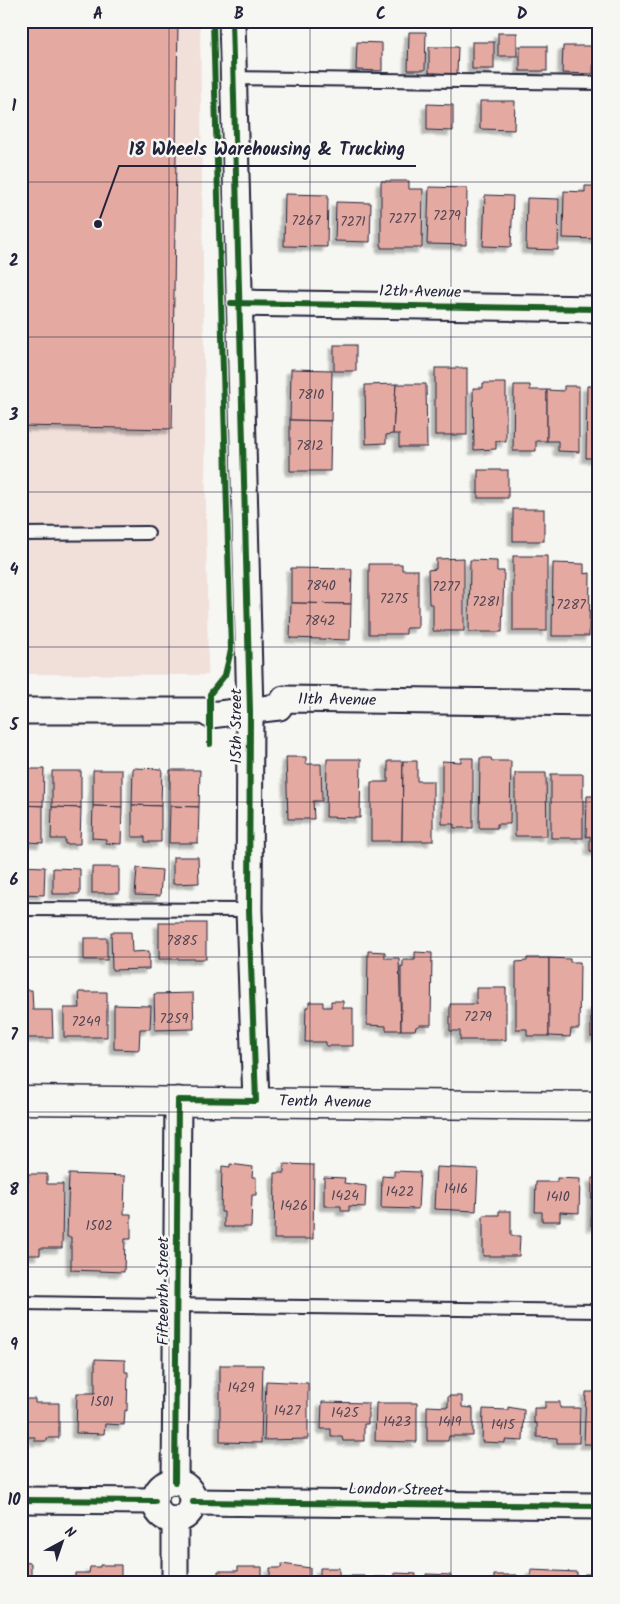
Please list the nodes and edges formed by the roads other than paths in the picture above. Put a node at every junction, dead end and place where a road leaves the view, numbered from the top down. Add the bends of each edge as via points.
1 (232, 21) edge
2 (232, 78) junction
3 (599, 83) edge
4 (240, 303) junction
5 (599, 309) edge
6 (148, 533) dead end
7 (21, 534) edge
8 (599, 703) edge
9 (21, 711) edge
10 (250, 711) junction
11 (21, 909) edge
12 (249, 910) junction
13 (21, 1100) edge
14 (178, 1100) junction
15 (256, 1101) junction
16 (599, 1106) edge
17 (21, 1303) edge
18 (176, 1305) junction
19 (599, 1311) edge
20 (175, 1482) junction
21 (21, 1500) edge
22 (155, 1501) junction
23 (193, 1502) junction
24 (599, 1506) edge
25 (175, 1520) junction
26 (175, 1583) edge

1 - 2 street, 15th Street
2 - 3 lane
2 - 4 street, 15th Street
4 - 5 street, 12th Avenue
4 - 10 street, 15th Street
6 - 7 lane
8 - 10 street, 11th Avenue via 284,699 279,707
9 - 10 street, 11th Avenue via 204,711 210,715
10 - 12 street, 15th Street
11 - 12 lane
12 - 15 street, 15th Street
13 - 14 main road, Tenth Avenue
14 - 15 main road, Tenth Avenue
14 - 18 street, Fifteenth Street
15 - 16 main road, Tenth Avenue
17 - 18 lane
18 - 19 lane
18 - 20 street, Fifteenth Street
20 - 22 street via 163,1485
20 - 23 street via 186,1486
21 - 22 street
22 - 25 street via 163,1517
23 - 24 street, London Street
23 - 25 street via 189,1512
25 - 26 street

